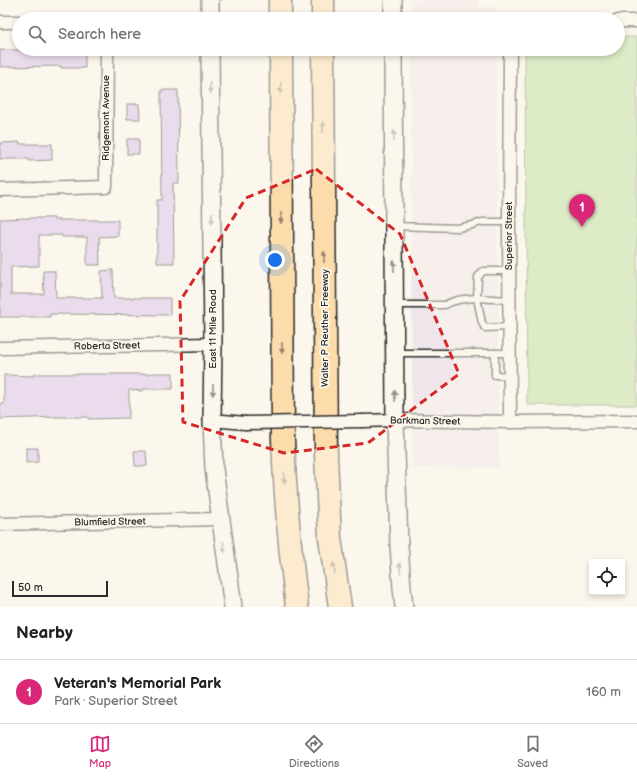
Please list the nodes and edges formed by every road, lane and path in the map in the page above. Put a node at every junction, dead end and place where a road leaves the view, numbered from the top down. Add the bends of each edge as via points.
1 (210, 0) edge
2 (280, 0) edge
3 (322, 0) edge
4 (393, 0) edge
5 (210, 12) edge
6 (280, 12) edge
7 (323, 12) edge
8 (393, 12) edge
9 (625, 21) edge
10 (637, 21) edge
11 (0, 22) edge
12 (12, 22) edge
13 (107, 56) edge
14 (210, 56) edge
15 (280, 56) edge
16 (323, 56) edge
17 (393, 56) edge
18 (510, 56) edge
19 (0, 190) edge
20 (509, 222) junction
21 (394, 226) junction
22 (509, 272) junction
23 (477, 298) junction
24 (509, 300) junction
25 (394, 305) junction
26 (509, 327) junction
27 (213, 344) junction
28 (0, 348) edge
29 (509, 352) junction
30 (394, 353) junction
31 (495, 353) junction
32 (510, 376) junction
33 (212, 420) junction
34 (395, 420) junction
35 (637, 421) edge
36 (510, 422) junction
37 (221, 519) junction
38 (0, 524) edge
39 (233, 607) edge
40 (297, 607) edge
41 (340, 607) edge
42 (404, 607) edge

1 - 5 main road
2 - 6 highway
3 - 7 highway
4 - 8 main road
9 - 10 street
11 - 12 street
13 - 19 street, Ridgemont Avenue via 106,187
14 -> 27 main road, East 11 Mile Road
15 -> 40 highway via 283,440 285,493
41 -> 16 highway, Walter P Reuther Freeway via 330,538 326,456
21 -> 17 main road
18 - 20 street, Superior Street
20 - 21 lane via 482,222 458,228
20 - 22 street, Superior Street
25 -> 21 main road
22 - 23 lane via 483,271 478,277
22 - 24 street, Superior Street
23 - 24 lane
23 - 25 lane via 459,299 445,305
23 - 26 lane via 485,328
24 - 26 street, Superior Street
25 - 30 main road
26 - 29 street, Superior Street
27 - 28 street, Roberta Street
27 -> 33 main road, East 11 Mile Road
29 - 31 lane
29 - 32 street, Superior Street
30 - 31 lane
34 -> 30 main road
31 - 32 lane via 495,375
32 - 36 street, Superior Street
33 - 34 street, Barkman Street, bridge via 245,423
33 - 37 main road, East 11 Mile Road via 214,469
34 - 36 street, Barkman Street
42 -> 34 main road via 399,545
35 - 36 street, Barkman Street
37 - 38 street, Blumfield Street
37 -> 39 main road, East 11 Mile Road

